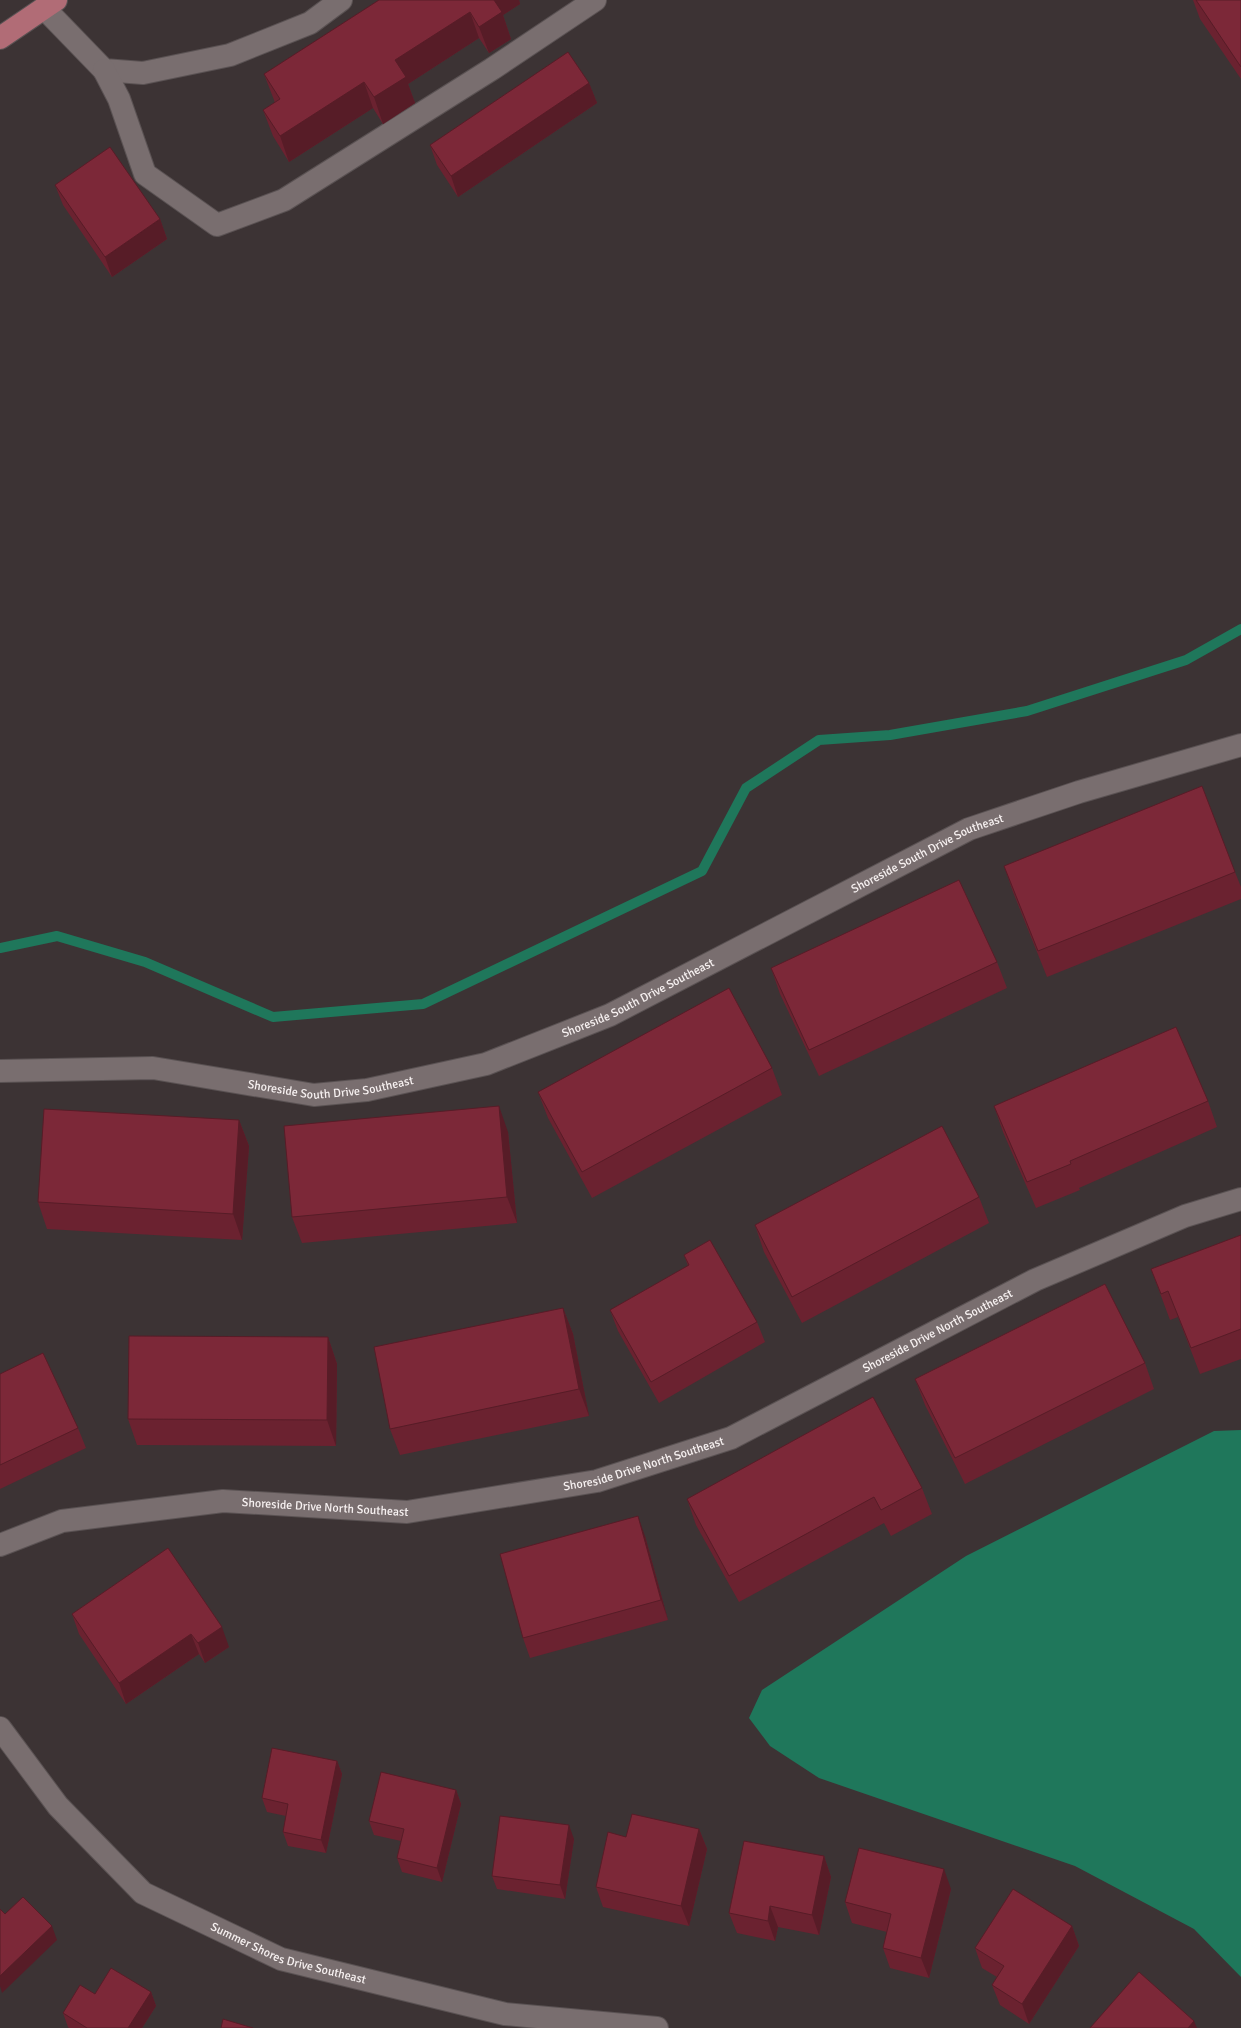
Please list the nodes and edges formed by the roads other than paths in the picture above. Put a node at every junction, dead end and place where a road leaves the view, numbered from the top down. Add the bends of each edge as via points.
1 (341, 0) edge
2 (595, 0) edge
3 (50, 4) edge
4 (0, 38) edge
5 (104, 70) junction
6 (1241, 745) edge
7 (0, 1071) edge
8 (1241, 1198) edge
9 (0, 1545) edge
10 (0, 1728) edge
11 (504, 2021) edge
12 (656, 2028) edge

1 - 5 street via 310,23 230,55 143,73
2 - 5 street via 492,69 284,200 217,224 145,174 119,99
3 - 4 main road
3 - 5 street
6 - 7 street, Shoreside South Drive Southeast via 1079,792 969,829 610,1015 486,1064 367,1090 314,1095 153,1068
8 - 9 street, Shoreside Drive North Southeast via 1185,1216 1035,1280 731,1438 597,1481 407,1512 223,1501 62,1521
10 - 11 street, Summer Shores Drive Southeast via 58,1806 143,1893 281,1959
11 - 12 street, Summer Shores Drive Southeast

